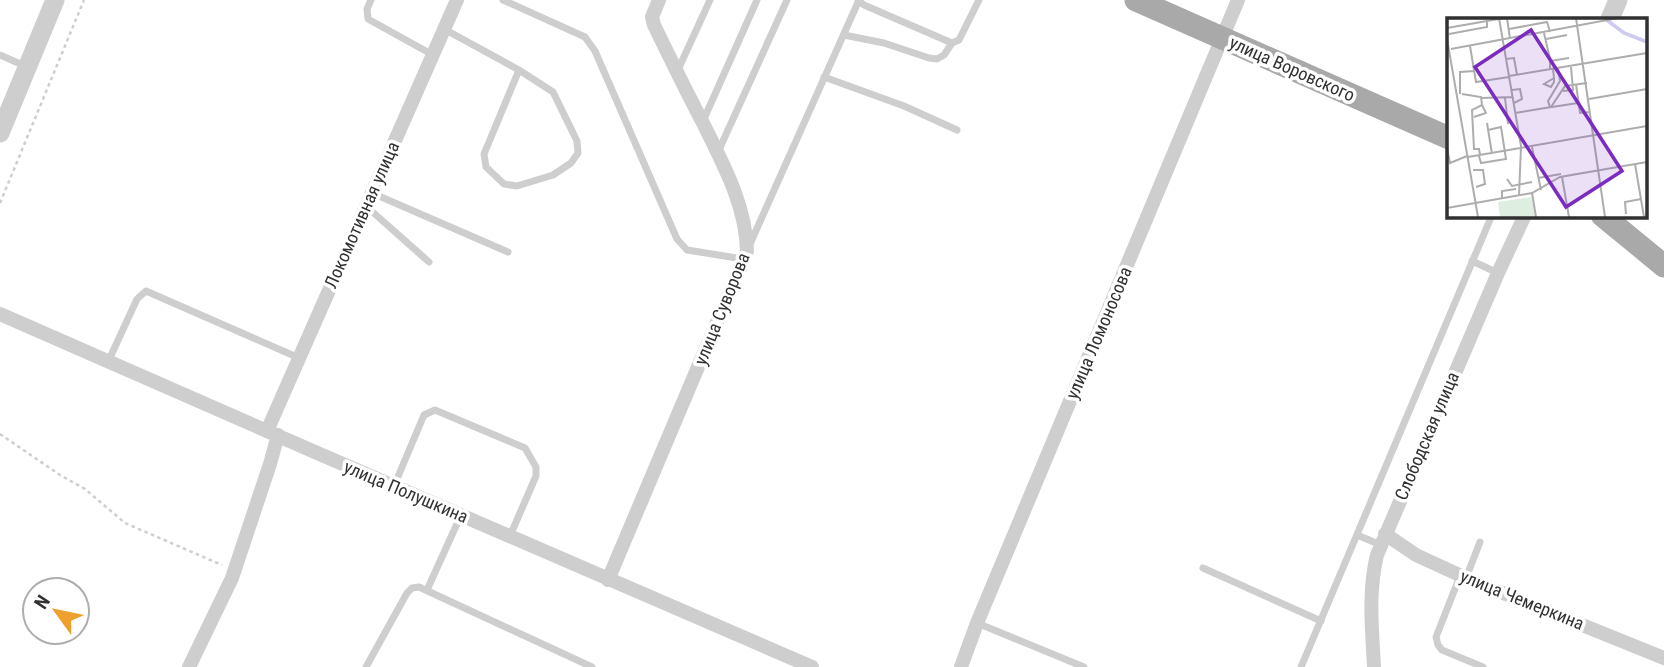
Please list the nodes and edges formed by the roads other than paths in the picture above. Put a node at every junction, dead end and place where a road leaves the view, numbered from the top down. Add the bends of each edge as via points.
1 (55, 0) edge
2 (371, 0) edge
3 (457, 0) edge
4 (503, 0) edge
5 (659, 0) edge
6 (710, 0) edge
7 (757, 0) edge
8 (787, 0) edge
9 (858, 0) edge
10 (979, 0) edge
11 (1136, 0) edge
12 (1238, 0) edge
13 (1618, 0) edge
14 (1610, 18) edge
15 (444, 29) junction
16 (844, 35) junction
17 (1222, 38) junction
18 (952, 43) junction
19 (0, 55) edge
20 (433, 55) junction
21 (28, 67) junction
22 (519, 70) junction
23 (677, 72) junction
24 (824, 77) junction
25 (702, 123) junction
26 (957, 130) dead end
27 (0, 133) edge
28 (1447, 137) edge
29 (717, 152) junction
30 (369, 200) junction
31 (1491, 217) edge
32 (1524, 217) edge
33 (1604, 217) edge
34 (508, 252) dead end
35 (746, 256) junction
36 (1472, 261) junction
37 (429, 262) dead end
38 (1664, 266) edge
39 (1498, 273) junction
40 (0, 314) edge
41 (299, 358) junction
42 (108, 362) junction
43 (272, 433) junction
44 (394, 486) junction
45 (461, 515) junction
46 (1357, 535) junction
47 (510, 536) junction
48 (1383, 539) junction
49 (1480, 542) dead end
50 (1203, 568) dead end
51 (1463, 577) junction
52 (608, 580) junction
53 (427, 590) junction
54 (1321, 621) junction
55 (977, 623) junction
56 (1664, 658) edge
57 (189, 667) edge
58 (366, 667) edge
59 (592, 667) edge
60 (812, 667) edge
61 (961, 667) edge
62 (1084, 667) edge
63 (1301, 667) edge
64 (1374, 667) edge
65 (1483, 667) edge

1 - 21 street
2 - 20 lane via 368,19
3 - 15 street, Локомотивная улица
4 - 35 lane via 585,37 682,246
5 - 23 street, улица Суворова via 652,18
6 - 23 lane
7 - 25 lane
8 - 29 lane
9 - 16 lane
9 - 18 lane
10 - 18 lane via 959,40
11 - 17 main road, улица Воровского
12 - 17 street, улица Ломоносова
13 - 14 street
15 - 20 street, Локомотивная улица
15 - 22 lane
16 - 18 lane via 937,59
16 - 24 lane
17 - 28 main road, улица Воровского
17 - 55 street, улица Ломоносова
19 - 21 lane
20 - 30 street, Локомотивная улица
21 - 27 street
22 - 22 lane via 553,92 578,141 578,153 552,175 517,186 504,184 486,167 484,154
23 - 25 street, улица Суворова
24 - 26 lane
24 - 35 lane
25 - 29 street, улица Суворова
29 - 35 street, улица Суворова via 739,201
30 - 34 lane
30 - 37 lane
30 - 41 street, Локомотивная улица
31 - 36 lane
32 - 39 street, Слободская улица
33 - 38 main road
35 - 52 street, улица Суворова
36 - 39 lane
36 - 46 lane
39 - 48 street, Слободская улица
40 - 42 street, улица Полушкина
41 - 42 lane via 146,291 136,299
41 - 43 street, Локомотивная улица
42 - 43 street, улица Полушкина
43 - 44 street, улица Полушкина
43 - 57 street, Локомотивная улица via 270,464 235,570
44 - 45 street, улица Полушкина
44 - 47 lane via 424,415 435,410 524,448 536,467 536,476
45 - 47 street, улица Полушкина
45 - 53 lane
46 - 48 lane
46 - 54 lane
47 - 52 street, улица Полушкина
48 - 51 street, улица Чемеркина
48 - 64 street, Слободская улица via 1371,590
49 - 51 lane
50 - 54 lane
51 - 56 street, улица Чемеркина
51 - 65 lane via 1436,637 1442,650
52 - 60 street, улица Полушкина
53 - 58 lane via 412,588 407,593
53 - 59 lane
54 - 63 lane
55 - 61 street, улица Ломоносова
55 - 62 lane

